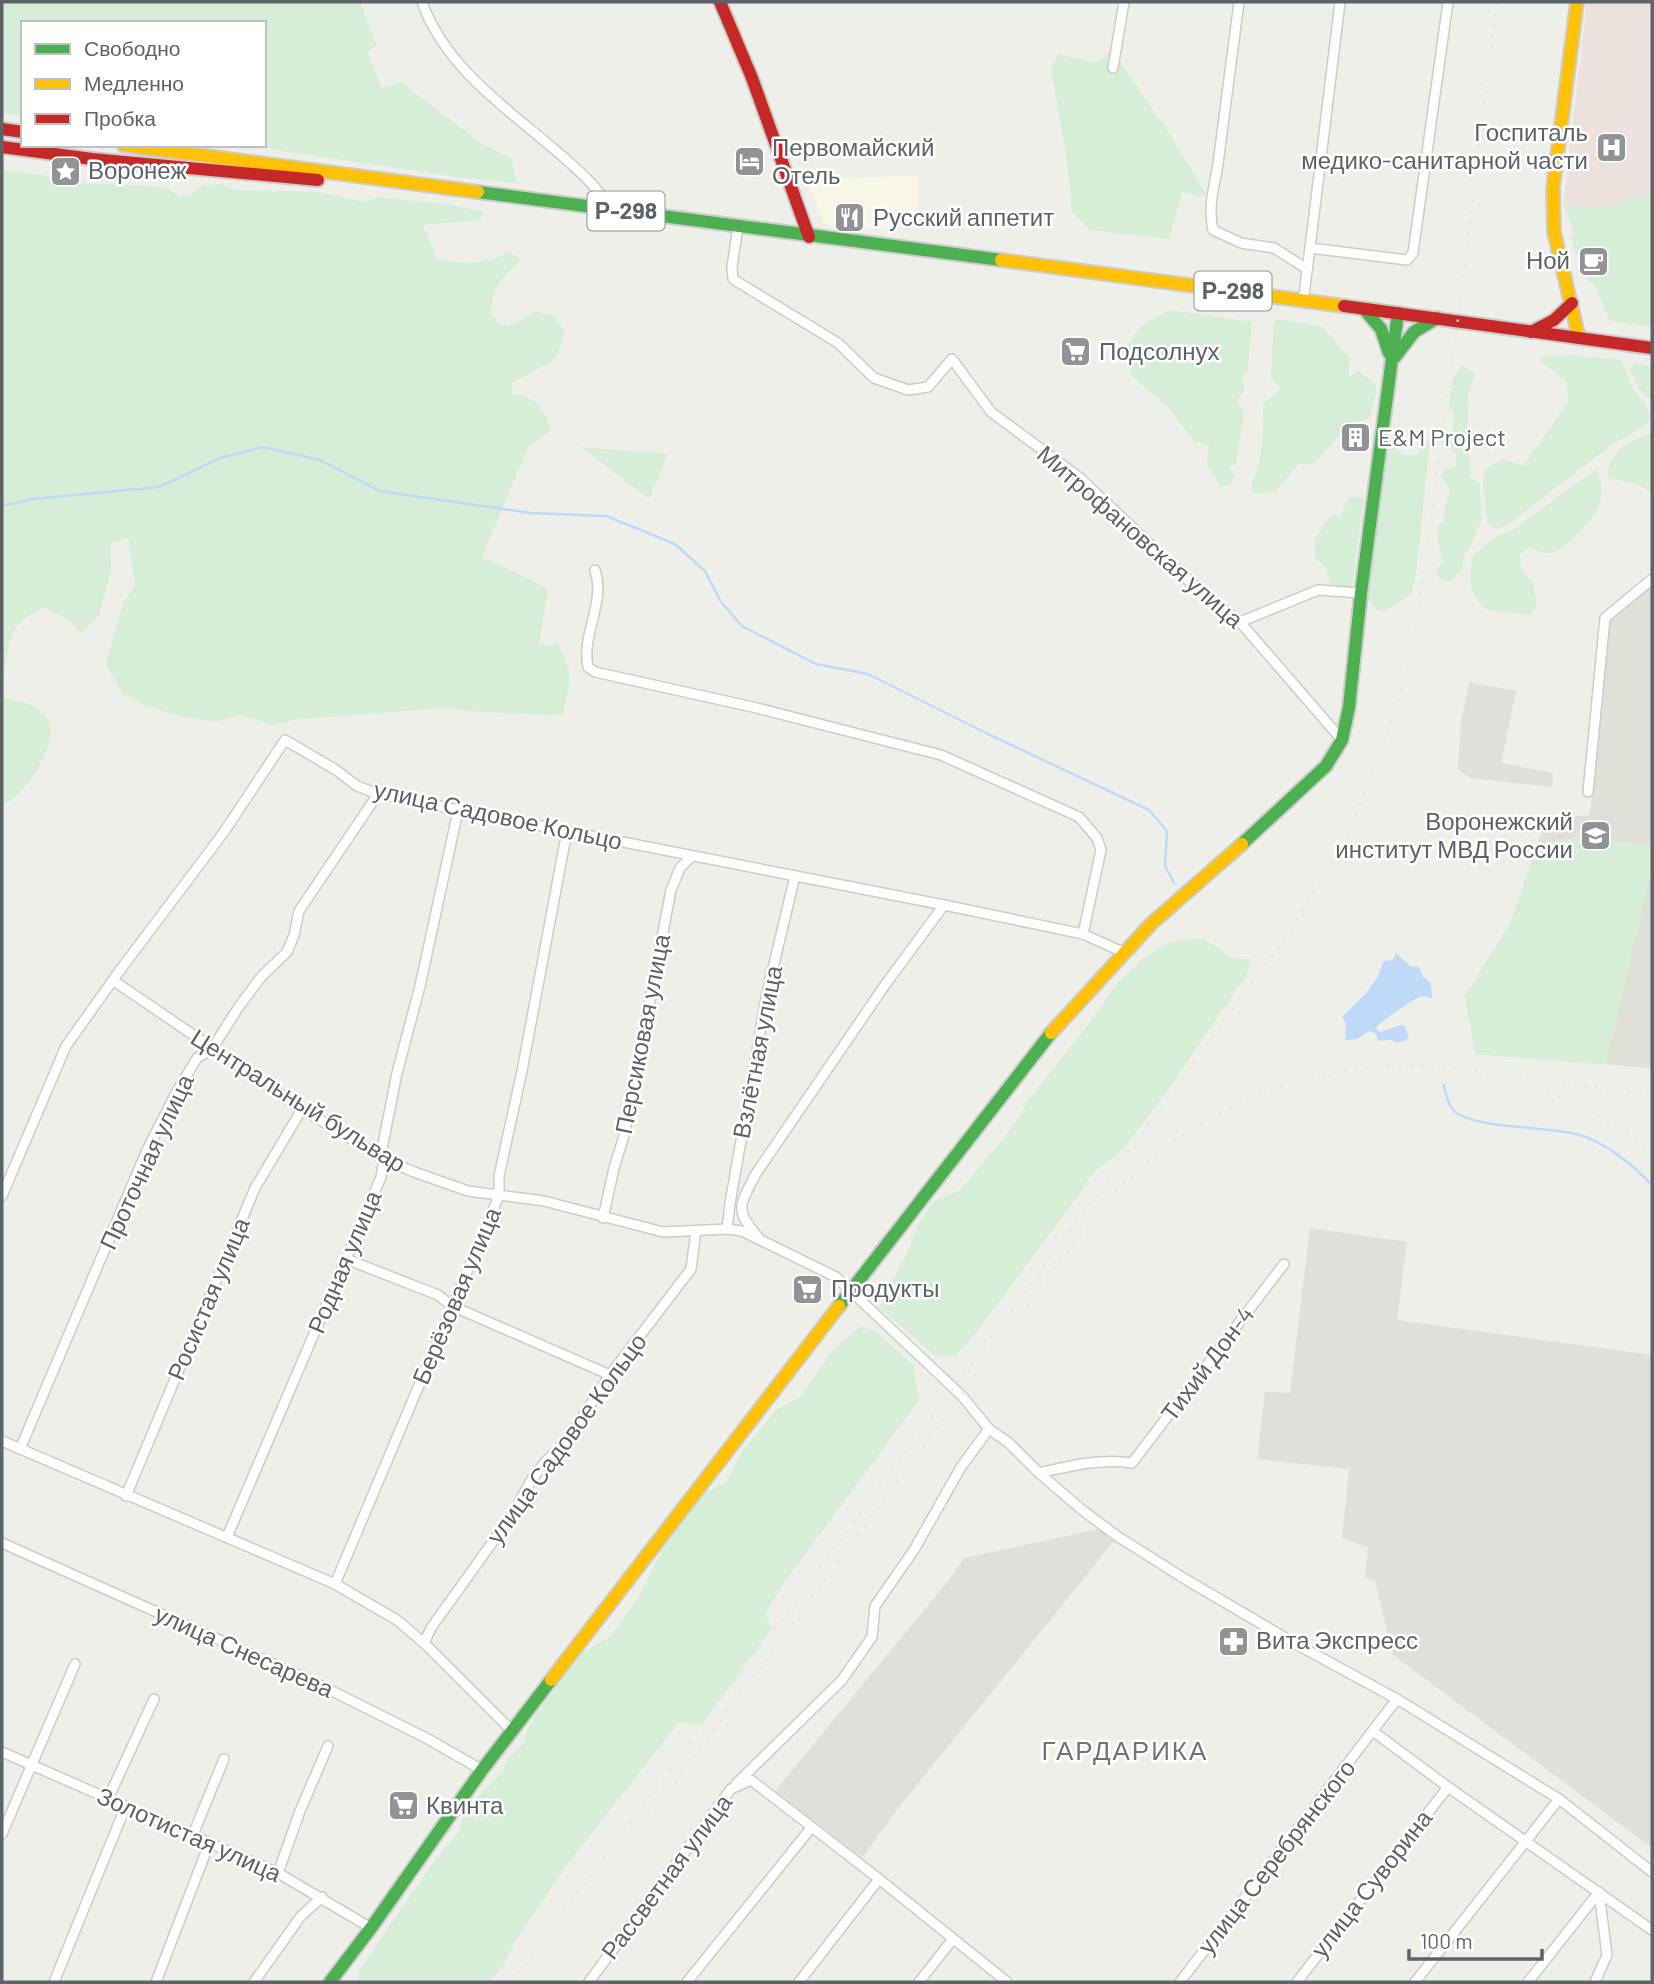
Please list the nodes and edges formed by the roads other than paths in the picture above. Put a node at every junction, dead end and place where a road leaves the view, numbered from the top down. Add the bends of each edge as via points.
1 (422, 2) edge
2 (720, 2) edge
3 (1124, 2) edge
4 (1239, 2) edge
5 (1340, 2) edge
6 (1448, 2) edge
7 (1577, 2) edge
8 (1113, 68) dead end
9 (2, 130) edge
10 (21, 132) edge
11 (2, 147) edge
12 (139, 147) edge
13 (443, 188) junction
14 (612, 209) junction
15 (737, 227) junction
16 (809, 237) junction
17 (1310, 248) junction
18 (1307, 269) junction
19 (1303, 302) junction
20 (1572, 303) junction
21 (1364, 309) junction
22 (1398, 313) junction
23 (1437, 318) junction
24 (1531, 332) junction
25 (1579, 338) junction
26 (1652, 348) edge
27 (1391, 363) junction
28 (595, 570) dead end
29 (1652, 579) edge
30 (1361, 593) junction
31 (1240, 622) junction
32 (1342, 740) junction
33 (1588, 792) dead end
34 (378, 794) junction
35 (458, 811) junction
36 (567, 831) junction
37 (692, 856) junction
38 (795, 876) junction
39 (944, 905) junction
40 (1083, 934) junction
41 (1125, 953) junction
42 (114, 981) junction
43 (212, 1049) junction
44 (302, 1109) junction
45 (384, 1159) junction
46 (2, 1196) edge
47 (499, 1196) junction
48 (603, 1218) junction
49 (727, 1229) junction
50 (696, 1231) junction
51 (759, 1239) junction
52 (346, 1259) junction
53 (1284, 1264) dead end
54 (851, 1292) junction
55 (452, 1306) junction
56 (610, 1375) junction
57 (989, 1429) junction
58 (2, 1441) edge
59 (20, 1449) junction
60 (1039, 1473) junction
61 (126, 1496) junction
62 (227, 1537) junction
63 (2, 1543) edge
64 (335, 1584) junction
65 (424, 1643) junction
66 (75, 1664) dead end
67 (154, 1699) dead end
68 (1397, 1699) junction
69 (513, 1732) junction
70 (1374, 1732) junction
71 (328, 1746) dead end
72 (2, 1752) edge
73 (224, 1759) dead end
74 (31, 1765) junction
75 (482, 1770) junction
76 (1448, 1787) junction
77 (732, 1789) junction
78 (108, 1799) junction
79 (1559, 1799) junction
80 (125, 1808) junction
81 (811, 1828) junction
82 (2, 1833) edge
83 (192, 1837) junction
84 (1526, 1840) junction
85 (209, 1844) junction
86 (1652, 1872) edge
87 (278, 1873) junction
88 (879, 1879) junction
89 (1599, 1892) junction
90 (322, 1897) junction
91 (371, 1928) junction
92 (1652, 1930) edge
93 (953, 1939) junction
94 (54, 1982) edge
95 (156, 1982) edge
96 (254, 1982) edge
97 (332, 1982) edge
98 (589, 1982) edge
99 (687, 1982) edge
100 (799, 1982) edge
101 (919, 1982) edge
102 (1007, 1982) edge
103 (1180, 1982) edge
104 (1297, 1982) edge
105 (1415, 1982) edge
106 (1528, 1982) edge
107 (1594, 1982) edge

1 - 14 street via 430,24 463,66 503,108 593,184
2 - 16 main road
3 - 8 street
4 - 18 street via 1209,211 1213,230 1241,243 1274,248
5 - 17 street
6 - 17 street via 1413,253 1407,260
7 - 20 main road via 1553,188 1554,232
9 - 10 main road
11 - 13 main road, Р-298 via 272,176
12 - 13 main road, Р-298
13 - 14 main road, Р-298
14 - 15 main road, Р-298
15 - 16 main road, Р-298
15 - 31 street, Митрофановская улица via 733,279 838,344 874,378 908,390 928,387 952,359 990,412 1079,477 1190,582
16 - 19 main road, Р-298
17 - 18 street
18 - 19 street
19 - 21 main road, Р-298
20 - 24 main road
20 - 25 main road
21 - 22 main road, Р-298
21 - 27 main road via 1385,338
22 - 23 main road, Р-298
22 - 27 main road
23 - 24 main road, Р-298
23 - 27 main road via 1406,339
24 - 25 main road, Р-298
25 - 26 main road, Р-298
27 - 30 main road
28 - 40 street via 598,600 585,653 588,667 595,672 941,755 1079,817 1101,849
29 - 33 street via 1605,618
30 - 31 street via 1318,590
30 - 32 main road
31 - 32 street, Митрофановская улица
32 - 41 main road via 1304,789 1151,924
34 - 35 street, улица Садовое Кольцо
34 - 42 street, улица Садовое Кольцо via 285,740
34 - 43 street, Проточная улица via 299,911 287,951 261,977
35 - 36 street, улица Садовое Кольцо
35 - 45 street, Родная улица via 397,1073
36 - 37 street, улица Садовое Кольцо
36 - 47 street, Берёзовая улица via 499,1176
37 - 38 street, улица Садовое Кольцо
37 - 48 street, Персиковая улица via 671,890 624,1136
38 - 39 street, улица Садовое Кольцо
38 - 49 street, Взлётная улица via 767,993
39 - 40 street, улица Садовое Кольцо
39 - 51 street via 755,1175 741,1212
40 - 41 street, улица Садовое Кольцо
41 - 54 main road via 1044,1040
42 - 43 street, Центральный бульвар
42 - 46 street, улица Садовое Кольцо via 66,1046
43 - 44 street, Центральный бульвар
43 - 59 street, Проточная улица via 197,1058 147,1150
44 - 45 street, Центральный бульвар
44 - 61 street, Росистая улица via 256,1188
45 - 47 street, Центральный бульвар via 468,1191
45 - 52 street, Родная улица via 381,1177
47 - 48 street, Центральный бульвар via 544,1201
47 - 55 street, Берёзовая улица
48 - 50 street, Центральный бульвар via 663,1232
49 - 50 street, Центральный бульвар
49 - 51 street, Центральный бульвар
50 - 56 street, улица Садовое Кольцо via 691,1269
51 - 54 street, Центральный бульвар via 835,1277
52 - 55 street
52 - 62 street, Родная улица
53 - 60 street, Тихий Дон-4 via 1132,1463 1102,1461
54 - 57 street, Центральный бульвар via 962,1396
54 - 69 main road
55 - 56 street
55 - 64 street, Берёзовая улица
56 - 65 street, улица Садовое Кольцо via 565,1443 532,1479
57 - 60 street, Центральный бульвар
57 - 77 street via 874,1606 872,1637 842,1680
58 - 59 street
59 - 61 street
60 - 68 street, Центральный бульвар via 1108,1529 1174,1572
61 - 62 street
62 - 64 street
63 - 75 street, улица Снесарева via 320,1685
64 - 65 street via 397,1620
65 - 69 street
66 - 74 street
67 - 78 street
68 - 70 street, улица Серебрянского
68 - 79 street, Центральный бульвар
69 - 75 main road
70 - 76 street
70 - 103 street, улица Серебрянского
71 - 87 street
72 - 74 street, Золотистая улица
73 - 83 street
74 - 78 street, Золотистая улица
74 - 82 street
75 - 91 main road
76 - 84 street
76 - 104 street, улица Суворина
77 - 81 street, Рассветная улица via 751,1780
77 - 98 street, Рассветная улица
78 - 80 street, Золотистая улица
79 - 84 street
79 - 86 street, Центральный бульвар
80 - 83 street, Золотистая улица
80 - 94 street
81 - 88 street
81 - 99 street
83 - 85 street, Золотистая улица
84 - 89 street
84 - 105 street
85 - 87 street, Золотистая улица
85 - 95 street
87 - 90 street, Золотистая улица
88 - 93 street
88 - 100 street
89 - 92 street
89 - 106 street
89 - 107 street via 1607,1955
90 - 91 street, Золотистая улица
90 - 96 street via 301,1916
91 - 97 main road
93 - 101 street
93 - 102 street

